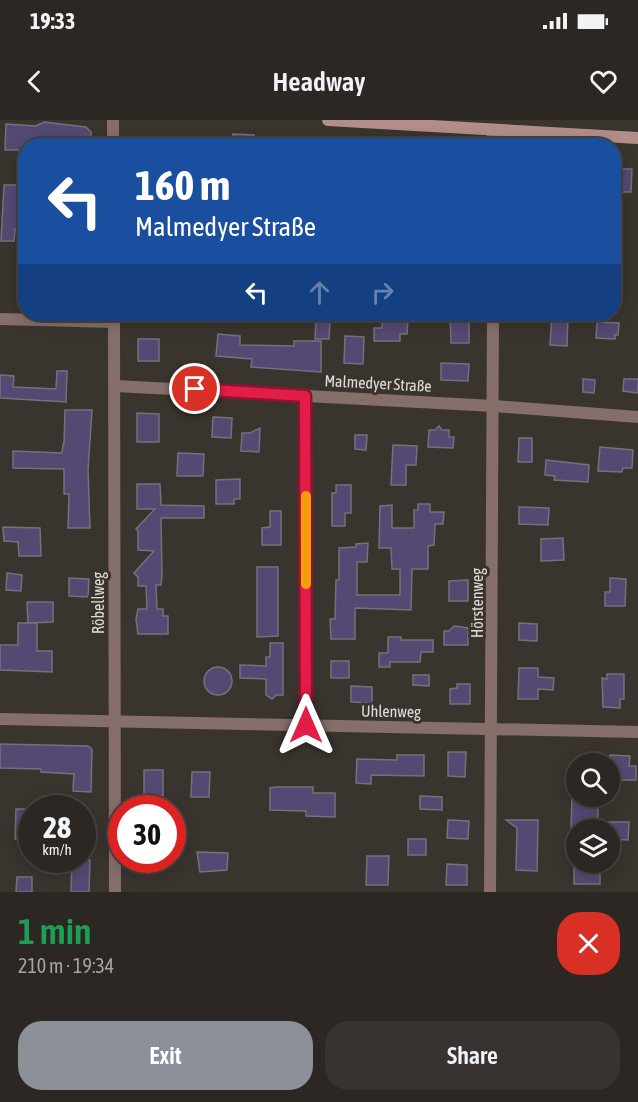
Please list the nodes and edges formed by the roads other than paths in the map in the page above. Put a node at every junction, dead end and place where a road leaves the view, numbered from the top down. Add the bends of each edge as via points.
1 (113, 120) edge
2 (328, 120) edge
3 (493, 130) junction
4 (113, 138) edge
5 (493, 138) edge
6 (638, 138) edge
7 (0, 319) edge
8 (18, 319) edge
9 (114, 321) edge
10 (493, 321) edge
11 (116, 386) junction
12 (305, 396) junction
13 (494, 406) junction
14 (638, 417) edge
15 (0, 719) edge
16 (114, 721) junction
17 (306, 725) junction
18 (493, 729) junction
19 (638, 732) edge
20 (115, 892) edge
21 (490, 892) edge

1 - 4 street
2 - 3 street
3 - 5 street
3 - 6 street
7 - 8 street
9 - 11 street, Röbellweg
10 - 13 street, Hörstenweg
11 - 12 street, Malmedyer Straße
11 - 16 street, Röbellweg
12 - 13 street, Malmedyer Straße
12 - 17 street
13 - 14 street, Malmedyer Straße
13 - 18 street, Hörstenweg
15 - 16 street, Uhlenweg
16 - 17 street, Uhlenweg
16 - 20 street, Röbellweg
17 - 18 street, Uhlenweg
18 - 19 street, Uhlenweg
18 - 21 street, Hörstenweg

